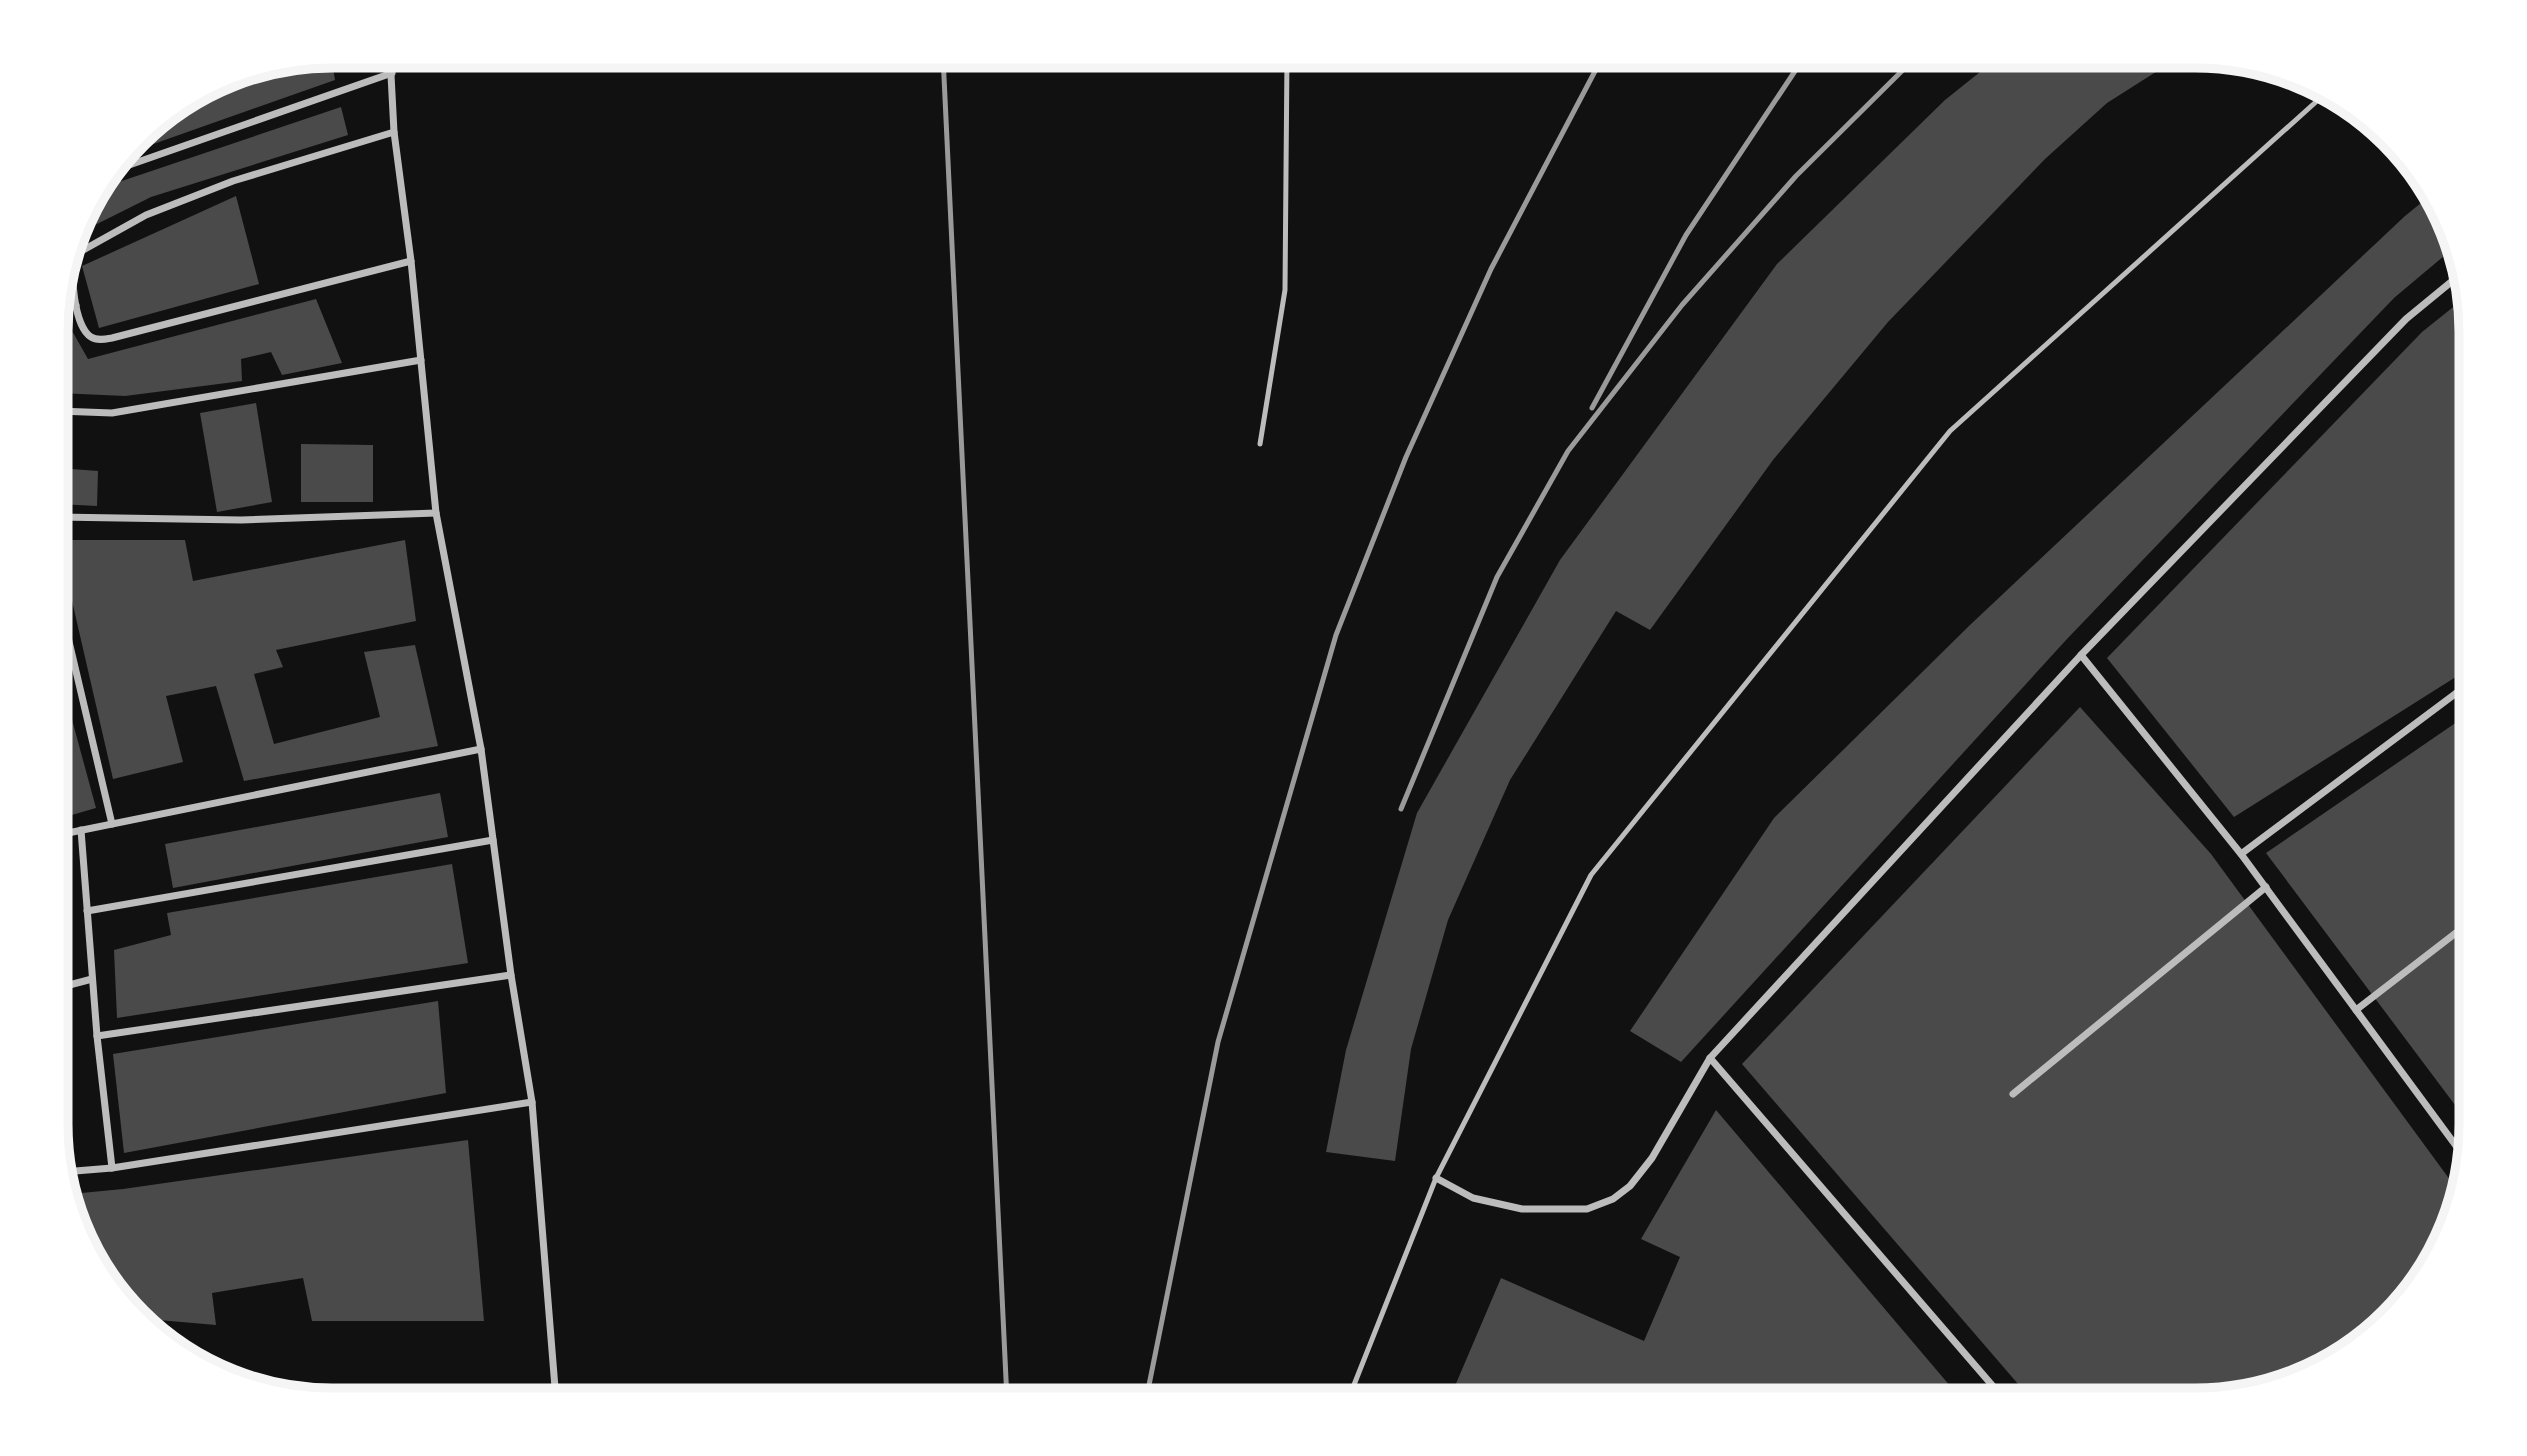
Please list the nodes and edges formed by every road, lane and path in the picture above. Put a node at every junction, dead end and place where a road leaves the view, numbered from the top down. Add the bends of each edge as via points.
1 (391, 68) edge
2 (1287, 68) edge
3 (392, 73) junction
4 (2319, 99) edge
5 (394, 132) junction
6 (128, 166) edge
7 (81, 250) edge
8 (411, 261) junction
9 (2454, 279) edge
10 (73, 281) edge
11 (76, 305) junction
12 (70, 307) edge
13 (421, 360) junction
14 (68, 411) edge
15 (1260, 444) dead end
16 (436, 513) junction
17 (68, 517) edge
18 (68, 637) edge
19 (2081, 655) junction
20 (2459, 691) edge
21 (481, 749) junction
22 (112, 824) junction
23 (81, 830) junction
24 (68, 833) edge
25 (493, 840) junction
26 (2241, 853) junction
27 (2266, 887) junction
28 (87, 911) junction
29 (2459, 930) edge
30 (511, 975) junction
31 (92, 979) junction
32 (68, 985) edge
33 (2356, 1010) junction
34 (97, 1036) junction
35 (1710, 1058) junction
36 (2013, 1094) dead end
37 (532, 1102) junction
38 (2457, 1147) edge
39 (111, 1168) junction
40 (73, 1171) edge
41 (1436, 1178) junction
42 (555, 1388) edge
43 (1353, 1388) edge
44 (1995, 1388) edge

1 - 3 street
2 - 15 lane via 1286,290
3 - 5 street
3 - 6 street
4 - 41 lane via 1950,431 1591,875
5 - 7 street via 233,181 146,215
5 - 8 street
8 - 11 street via 112,338 89,337
8 - 13 street
9 - 19 street via 2406,319
10 - 11 street
11 - 12 street
13 - 14 street via 112,413
13 - 16 street
16 - 17 street via 241,520
16 - 21 street
18 - 22 street
19 - 26 street
19 - 35 street
20 - 26 street
21 - 22 street
21 - 25 street
22 - 23 street
23 - 24 street
23 - 28 street
25 - 28 street
25 - 30 street
26 - 27 street
27 - 33 street
27 - 36 street
28 - 31 street
29 - 33 street
30 - 34 street
30 - 37 street
31 - 32 street
31 - 34 street
33 - 38 street
34 - 39 street
35 - 41 street via 1653,1158 1613,1199 1587,1209 1522,1209 1473,1198
35 - 44 street
37 - 39 street
37 - 42 street
39 - 40 street
41 - 43 lane

